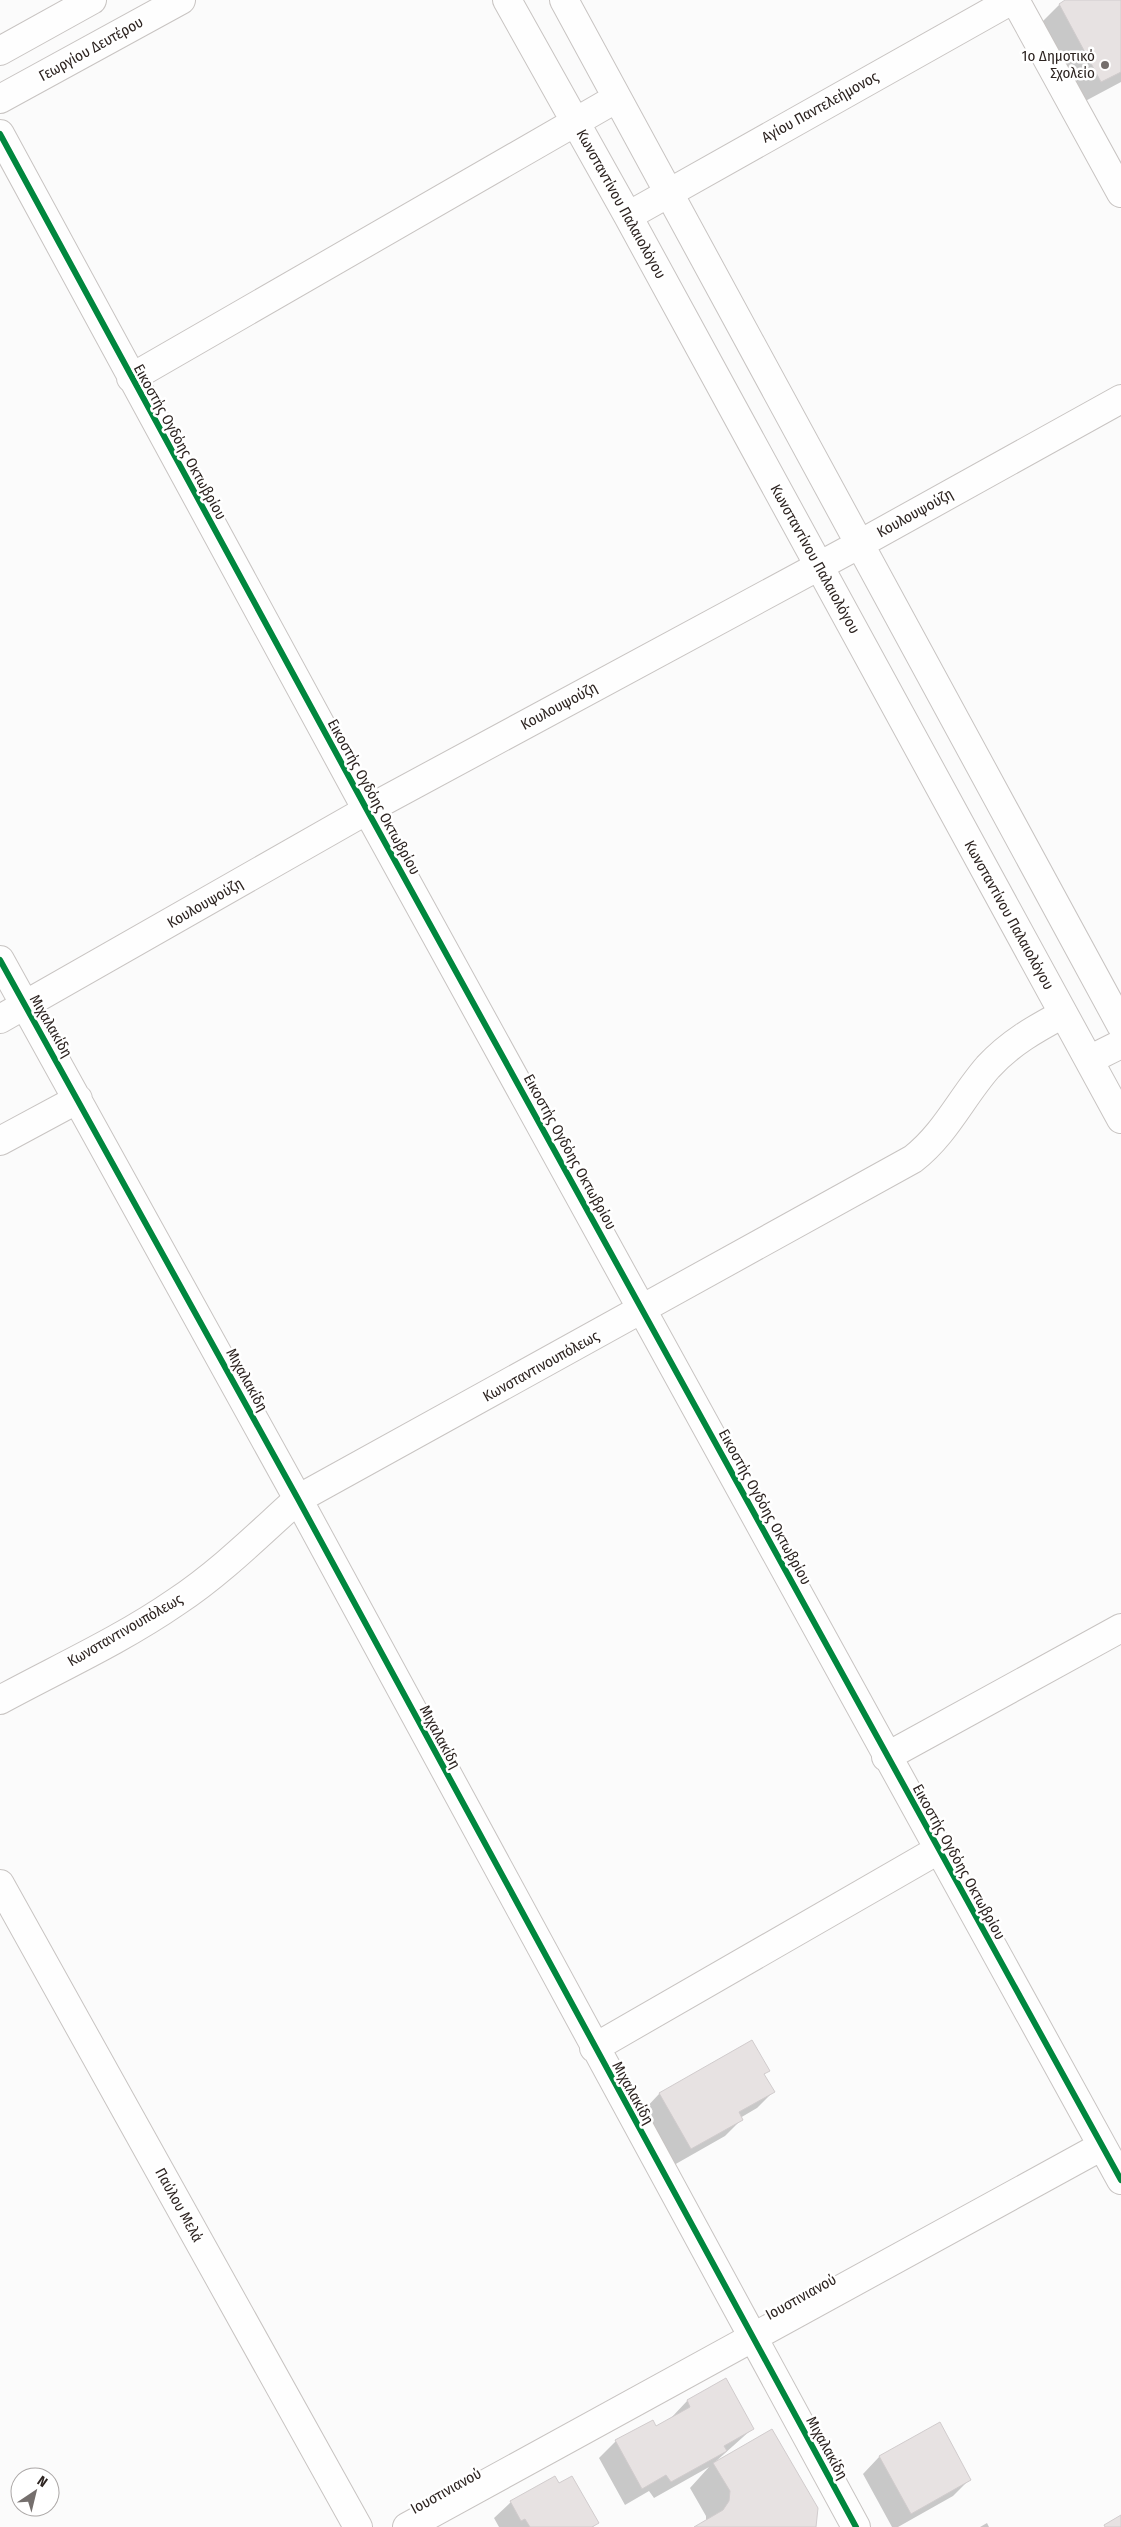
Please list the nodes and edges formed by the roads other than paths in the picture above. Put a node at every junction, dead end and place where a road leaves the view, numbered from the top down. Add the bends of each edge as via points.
1 (92, 0) edge
2 (181, 0) edge
3 (507, 0) edge
4 (564, 0) edge
5 (1013, 0) edge
6 (0, 51) edge
7 (617, 98) junction
8 (0, 99) edge
9 (575, 122) junction
10 (0, 134) edge
11 (668, 192) junction
12 (1121, 193) edge
13 (628, 216) junction
14 (131, 378) junction
15 (1121, 399) edge
16 (858, 545) junction
17 (819, 566) junction
18 (367, 810) junction
19 (0, 960) edge
20 (25, 1005) junction
21 (1063, 1014) junction
22 (0, 1019) edge
23 (1121, 1025) edge
24 (1121, 1044) edge
25 (1089, 1060) junction
26 (78, 1099) junction
27 (1121, 1119) edge
28 (0, 1141) edge
29 (643, 1310) junction
30 (298, 1499) junction
31 (1121, 1628) edge
32 (0, 1700) edge
33 (886, 1757) junction
34 (938, 1850) junction
35 (0, 1884) edge
36 (594, 2048) junction
37 (1102, 2146) junction
38 (1121, 2180) edge
39 (752, 2338) junction
40 (358, 2527) edge
41 (407, 2527) edge
42 (856, 2527) edge

1 - 6 street
2 - 8 street, Γεωργίου Δευτέρου
3 - 9 street, Κωνσταντίνου Παλαιολόγου
4 - 7 street
5 - 11 street, Αγίου Παντελεήμονος
5 - 12 street
7 - 9 street
7 - 11 street
9 - 13 street, Κωνσταντίνου Παλαιολόγου
9 - 14 street
10 - 14 street, Εικοστής Ογδόης Οκτωβρίου
11 - 13 street, Αγίου Παντελεήμονος
11 - 16 street
13 - 17 street, Κωνσταντίνου Παλαιολόγου
14 - 18 street, Εικοστής Ογδόης Οκτωβρίου
15 - 16 street, Κουλουψούζη
16 - 17 street, Κουλουψούζη
16 - 23 street
17 - 18 street, Κουλουψούζη
17 - 21 street, Κωνσταντίνου Παλαιολόγου
18 - 20 street, Κουλουψούζη
18 - 29 street, Εικοστής Ογδόης Οκτωβρίου
19 - 20 street, Μιχαλακίδη
20 - 22 street, Κουλουψούζη
20 - 26 street, Μιχαλακίδη
21 - 25 street, Κωνσταντίνου Παλαιολόγου
21 - 29 street, Κωνσταντινουπόλεως via 1029,1031 999,1056 942,1132 913,1159
24 - 25 street
25 - 27 street, Κωνσταντίνου Παλαιολόγου
26 - 28 street
26 - 30 street, Μιχαλακίδη
29 - 30 street, Κωνσταντινουπόλεως
29 - 33 street, Εικοστής Ογδόης Οκτωβρίου
30 - 32 street, Κωνσταντινουπόλεως via 219,1570 178,1601
30 - 36 street, Μιχαλακίδη
31 - 33 street
33 - 34 street, Εικοστής Ογδόης Οκτωβρίου
34 - 36 street
34 - 37 street, Εικοστής Ογδόης Οκτωβρίου
35 - 40 street, Παύλου Μελά
36 - 39 street, Μιχαλακίδη
37 - 38 street, Εικοστής Ογδόης Οκτωβρίου
37 - 39 street, Ιουστινιανού
39 - 41 street, Ιουστινιανού
39 - 42 street, Μιχαλακίδη

